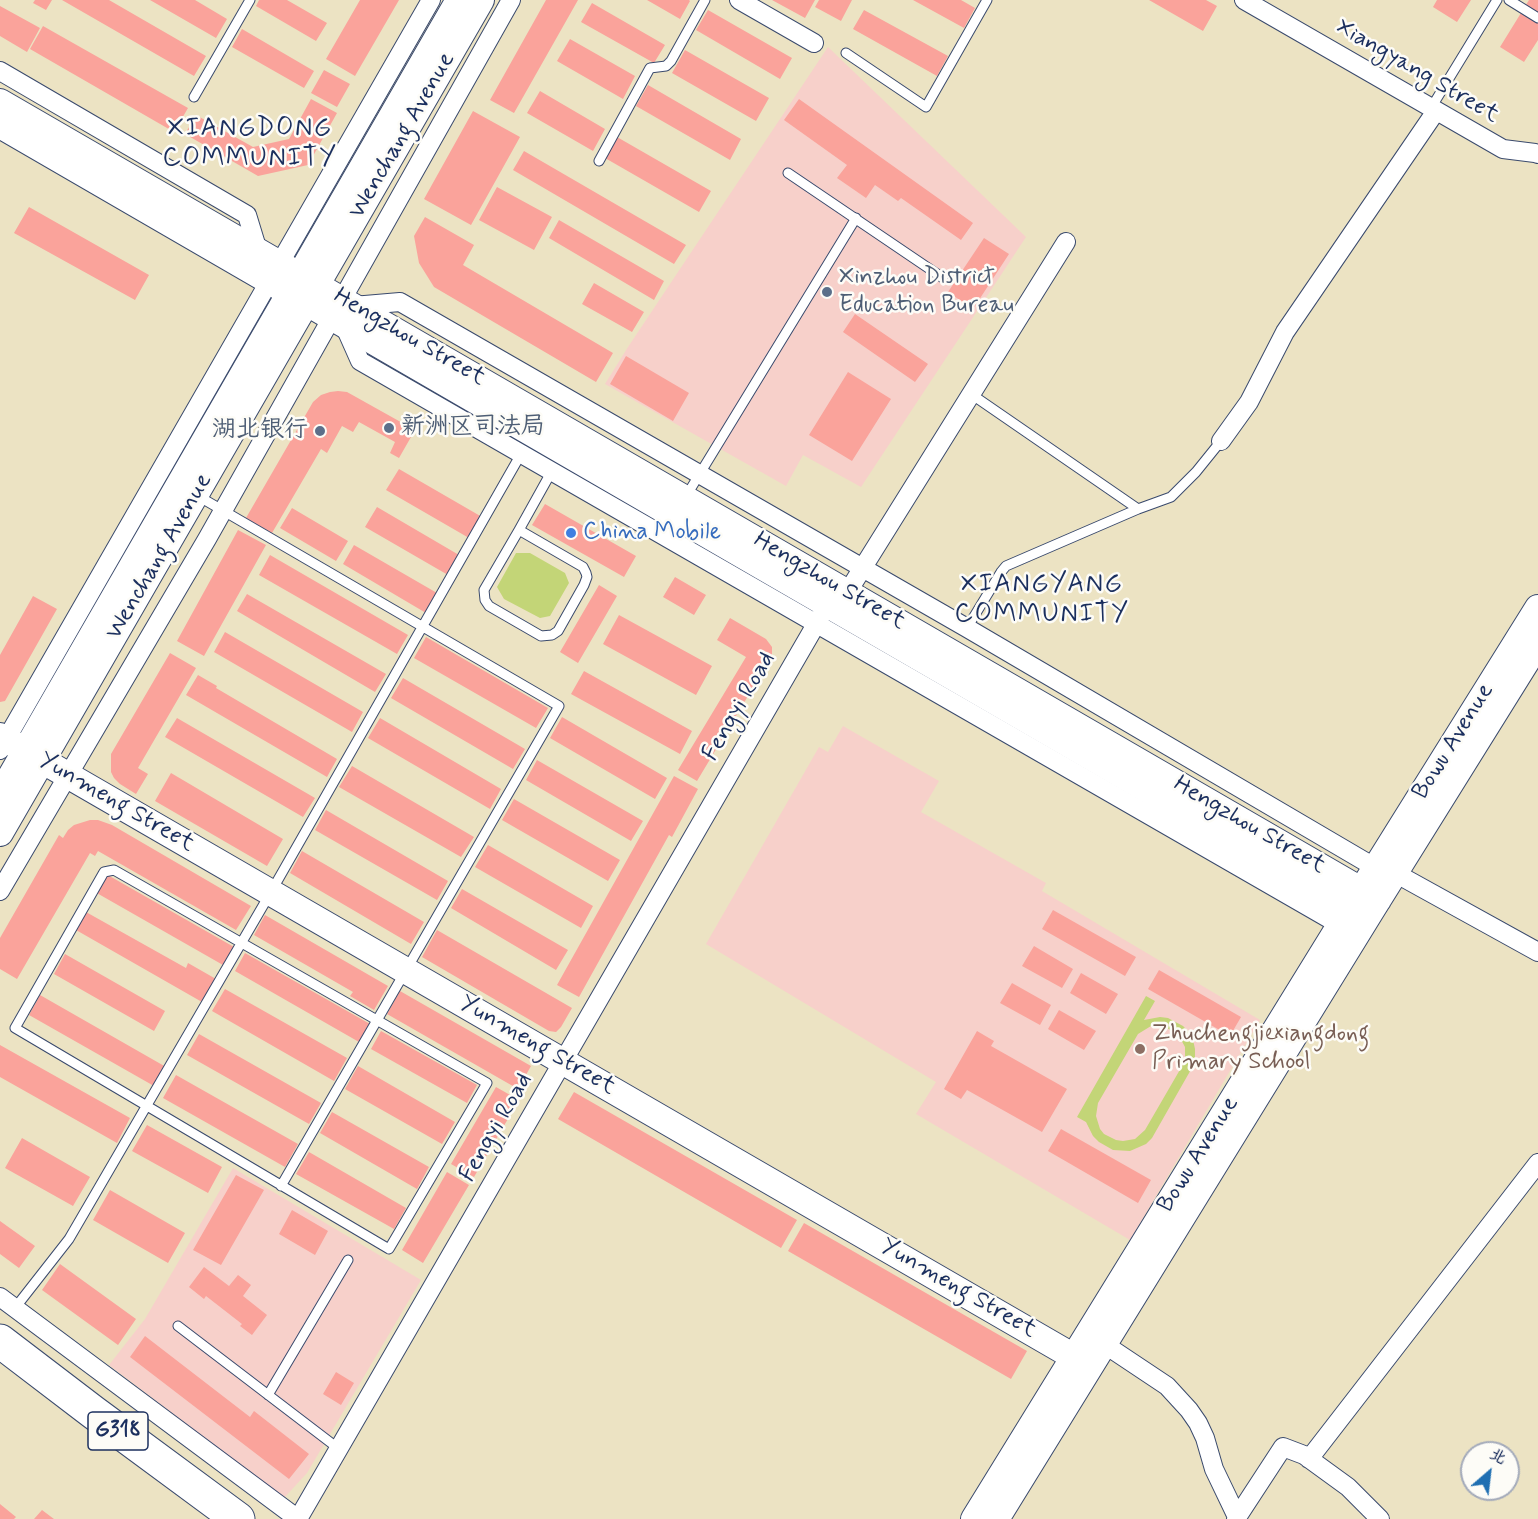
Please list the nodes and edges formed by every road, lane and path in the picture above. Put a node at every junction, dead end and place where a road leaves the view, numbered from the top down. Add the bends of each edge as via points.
1 (250, 0) edge
2 (431, 0) edge
3 (459, 0) edge
4 (481, 0) edge
5 (511, 0) edge
6 (705, 0) edge
7 (739, 0) edge
8 (987, 0) edge
9 (1244, 0) edge
10 (1497, 0) edge
11 (1509, 0) edge
12 (1538, 18) edge
13 (814, 43) dead end
14 (846, 53) dead end
15 (0, 71) edge
16 (194, 97) dead end
17 (0, 102) edge
18 (1433, 110) junction
19 (0, 125) edge
20 (1538, 154) edge
21 (599, 161) dead end
22 (788, 173) dead end
23 (856, 218) junction
24 (1066, 243) dead end
25 (943, 278) dead end
26 (288, 279) junction
27 (343, 312) junction
28 (971, 394) junction
29 (1221, 441) joint
30 (521, 454) junction
31 (557, 461) junction
32 (700, 474) junction
33 (196, 495) junction
34 (685, 499) junction
35 (1138, 508) junction
36 (223, 511) junction
37 (519, 530) junction
38 (862, 568) junction
39 (830, 607) junction
40 (1538, 608) edge
41 (422, 627) junction
42 (967, 628) junction
43 (1538, 643) edge
44 (15, 747) edge
45 (68, 775) junction
46 (0, 795) edge
47 (0, 833) edge
48 (1385, 870) junction
49 (0, 891) edge
50 (271, 892) junction
51 (1359, 908) junction
52 (241, 943) junction
53 (1538, 952) edge
54 (406, 970) junction
55 (377, 1020) junction
56 (564, 1062) junction
57 (146, 1106) junction
58 (1538, 1162) edge
59 (281, 1186) junction
60 (348, 1260) dead end
61 (0, 1297) edge
62 (15, 1308) junction
63 (178, 1326) dead end
64 (0, 1341) edge
65 (1104, 1344) junction
66 (1074, 1357) junction
67 (0, 1369) edge
68 (268, 1395) junction
69 (339, 1449) junction
70 (1309, 1459) junction
71 (1237, 1518) edge
72 (200, 1519) edge
73 (238, 1519) edge
74 (298, 1519) edge
75 (974, 1519) edge
76 (996, 1519) edge
77 (1380, 1519) edge

1 - 16 lane
2 - 26 street
3 - 26 main road, Wenchang Avenue
4 - 26 main road, Wenchang Avenue
5 - 27 street
6 - 21 lane via 671,61 666,66 650,68
7 - 13 street
8 - 14 lane via 926,107
9 - 18 street, Xiangyang Street
10 - 18 lane
11 - 12 lane
15 - 26 street via 247,214
17 - 26 main road, Hengzhou Street
18 - 20 street, Xiangyang Street via 1503,149
18 - 29 street via 1285,332 1250,402
19 - 26 main road, Hengzhou Street
22 - 23 lane
23 - 25 lane
23 - 32 lane
24 - 28 street, Fengyi Road
26 - 27 main road, Hengzhou Street
26 - 33 main road, Wenchang Avenue
26 - 44 main road, Wenchang Avenue
27 - 30 street via 360,362
27 - 31 main road, Hengzhou Street
27 - 32 street via 400,302
27 - 34 main road, Hengzhou Street
27 - 36 street
28 - 35 lane
28 - 38 street, Fengyi Road
29 - 35 lane via 1171,497
30 - 31 street
30 - 41 lane
31 - 37 lane
31 - 39 main road, Hengzhou Street
32 - 34 lane
32 - 38 street
33 - 36 lane
33 - 44 main road, Wenchang Avenue
34 - 39 main road, Hengzhou Street
35 - 42 lane via 1006,566
36 - 41 lane
36 - 45 street
37 - 37 lane via 583,567 586,573 584,585 552,635 541,636 485,600 484,590
38 - 39 street, Fengyi Road
38 - 42 street
39 - 51 main road, Hengzhou Street
39 - 51 street
39 - 56 street, Fengyi Road
40 - 48 main road, Bowu Avenue
41 - 50 lane
41 - 54 lane via 560,706
42 - 48 street
43 - 48 main road, Bowu Avenue
44 - 45 main road, Yunmeng Street
44 - 46 main road, Wenchang Avenue
44 - 47 main road, Wenchang Avenue
45 - 49 street
45 - 50 main road, Yunmeng Street
48 - 51 main road, Bowu Avenue
48 - 53 street
50 - 52 lane
50 - 54 main road, Yunmeng Street
51 - 65 main road, Bowu Avenue
51 - 66 main road, Bowu Avenue
52 - 55 lane
52 - 57 lane
52 - 57 lane via 114,870 104,872 15,1028
54 - 55 lane
54 - 56 main road, Yunmeng Street
55 - 59 lane
55 - 59 lane via 487,1083 388,1249
56 - 66 main road, Yunmeng Street
56 - 69 street, Fengyi Road
57 - 59 lane
57 - 62 lane via 69,1239
58 - 70 street
60 - 68 lane
61 - 62 street
62 - 74 street
63 - 68 lane
64 - 73 highway, G318
65 - 71 street via 1167,1386 1189,1410 1205,1438 1214,1470
65 - 76 main road, Bowu Avenue
66 - 75 main road, Bowu Avenue
67 - 72 highway, G318
68 - 69 lane
69 - 74 street, Fengyi Road
70 - 71 street via 1283,1447
70 - 77 street via 1348,1487

